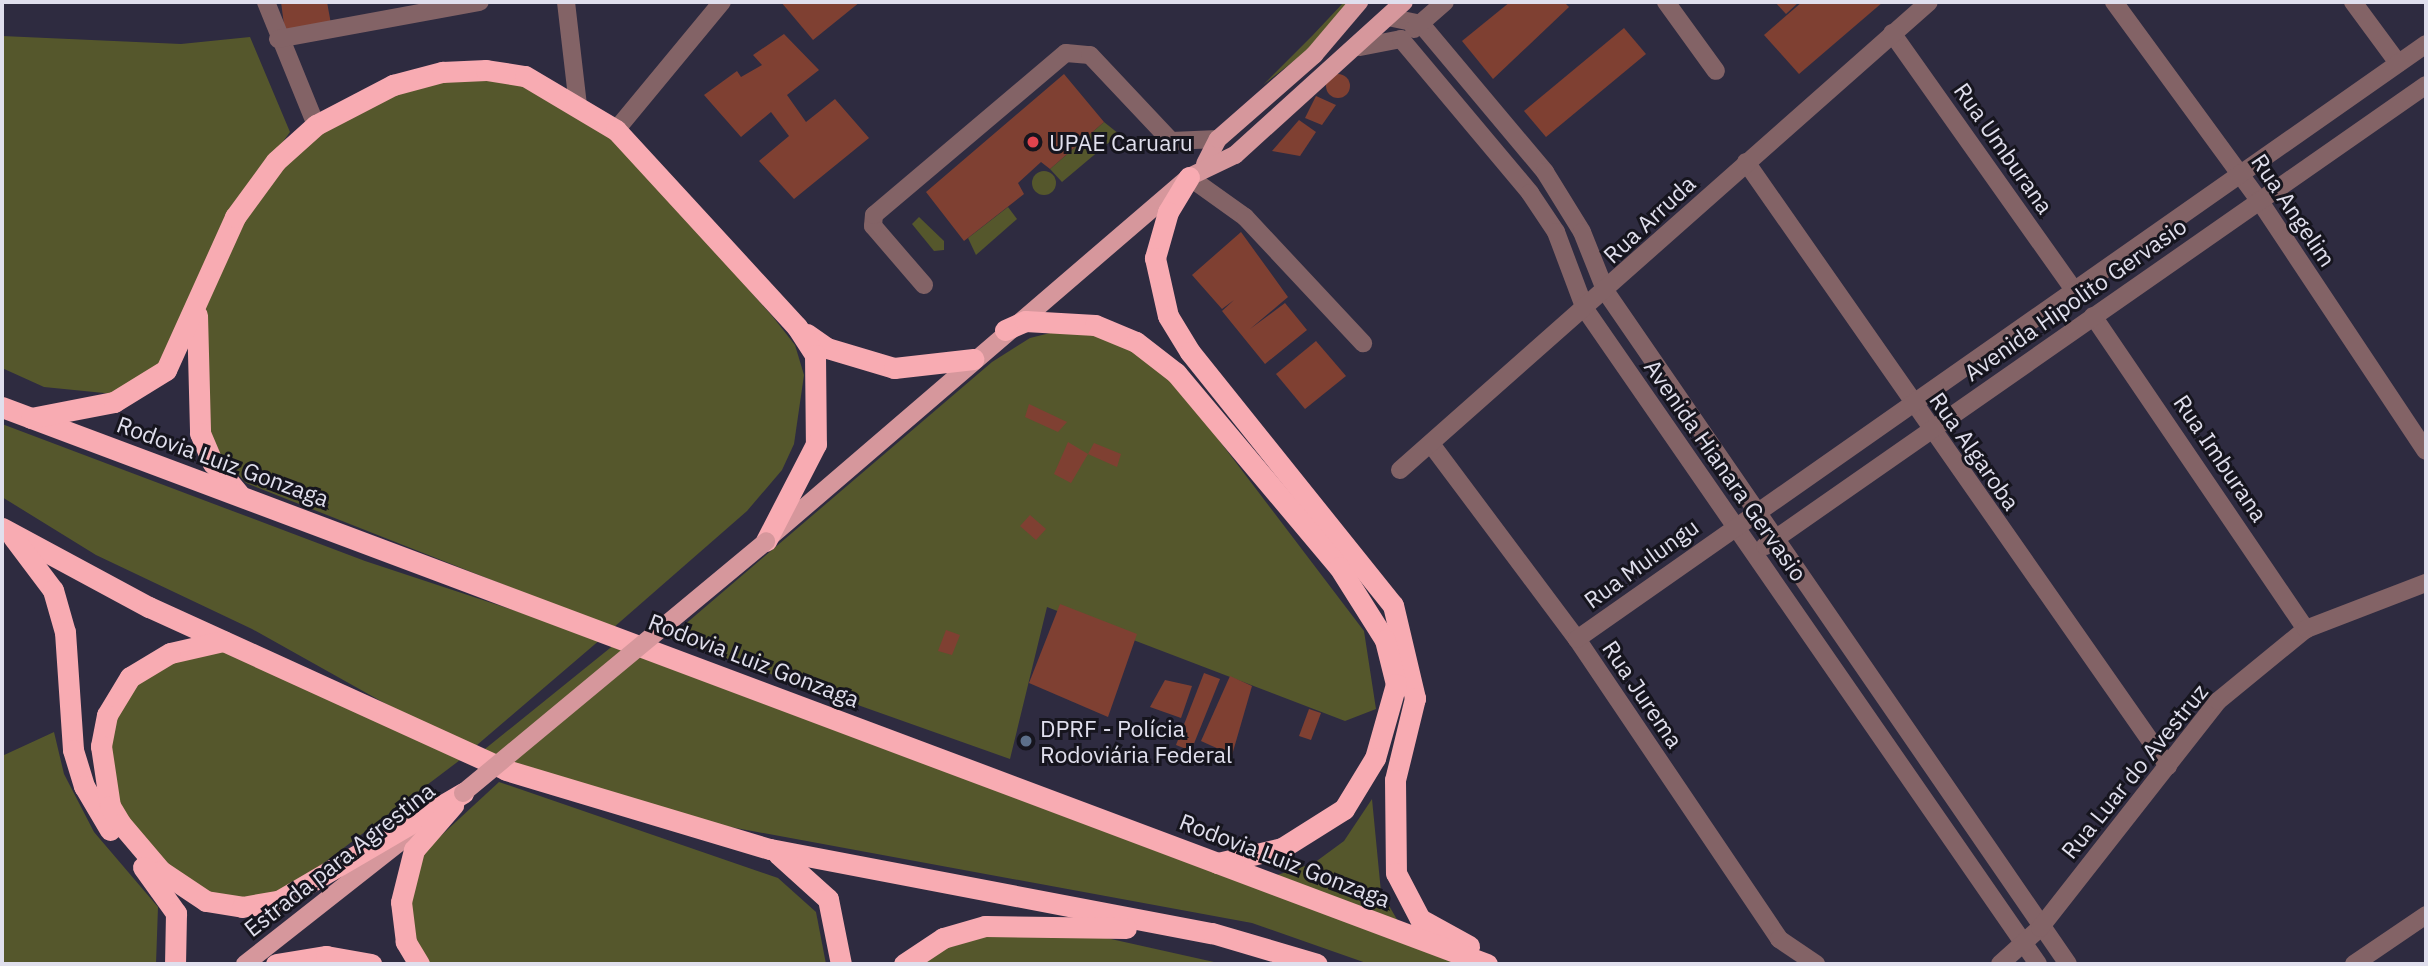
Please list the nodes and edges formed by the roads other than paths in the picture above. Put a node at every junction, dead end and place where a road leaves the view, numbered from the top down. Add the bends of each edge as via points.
1 (266, 2) edge
2 (480, 2) edge
3 (566, 2) edge
4 (722, 2) edge
5 (1359, 2) edge
6 (1404, 2) edge
7 (1445, 2) edge
8 (1666, 2) edge
9 (1929, 2) edge
10 (2114, 2) edge
11 (2353, 2) edge
12 (405, 9) edge
13 (1388, 17) junction
14 (1421, 23) junction
15 (1892, 33) junction
16 (278, 39) junction
17 (1401, 39) junction
18 (2426, 44) edge
19 (1360, 47) junction
20 (2398, 63) junction
21 (1716, 71) dead end
22 (2423, 94) edge
23 (578, 105) junction
24 (316, 125) junction
25 (616, 130) junction
26 (1218, 139) junction
27 (1746, 162) junction
28 (1197, 171) junction
29 (2242, 177) junction
30 (2259, 200) junction
31 (925, 285) dead end
32 (2075, 291) junction
33 (1606, 292) junction
34 (198, 299) junction
35 (1585, 309) junction
36 (2093, 316) junction
37 (797, 327) junction
38 (1005, 330) junction
39 (1363, 343) dead end
40 (973, 359) junction
41 (1910, 402) junction
42 (2, 407) edge
43 (29, 418) junction
44 (1931, 432) junction
45 (1431, 444) junction
46 (2426, 451) edge
47 (1400, 470) dead end
48 (239, 495) junction
49 (1757, 511) junction
50 (1733, 528) junction
51 (6, 530) edge
52 (1775, 539) junction
53 (765, 541) junction
54 (1754, 554) junction
55 (2426, 583) edge
56 (2306, 629) junction
57 (1577, 639) junction
58 (223, 640) junction
59 (2168, 766) junction
60 (463, 793) junction
61 (770, 849) junction
62 (1218, 863) junction
63 (2426, 915) edge
64 (2040, 928) junction
65 (1212, 933) junction
66 (2024, 945) junction
67 (175, 964) edge
68 (245, 964) edge
69 (276, 964) edge
70 (371, 964) edge
71 (419, 964) edge
72 (841, 964) edge
73 (904, 964) edge
74 (1317, 964) edge
75 (1487, 964) edge
76 (1502, 964) edge
77 (1816, 964) edge
78 (2000, 964) edge
79 (2038, 964) edge
80 (2068, 964) edge
81 (2354, 964) edge

1 - 16 street
2 - 12 street
3 - 23 street
4 - 25 street
5 - 26 main road via 1314,55
6 - 13 main road
7 - 14 street
8 - 21 street
9 - 15 street, Rua Arruda
10 - 29 street, Rua Angelim
11 - 20 street
12 - 16 street
13 - 14 street
13 - 19 main road
14 - 17 street
14 - 33 street, Avenida Hianara Gervasio via 1545,172 1582,232
15 - 27 street, Rua Arruda
15 - 32 street, Rua Umburana
16 - 24 street
17 - 19 street
17 - 35 street, Avenida Hianara Gervasio via 1545,214
18 - 20 street, Rua Mulungu
19 - 28 main road via 1235,155
20 - 29 street, Rua Mulungu
22 - 30 street, Avenida Hipolito Gervasio
23 - 24 highway via 525,76 442,72 347,103
23 - 25 highway
24 - 34 highway via 276,161 235,217
25 - 37 highway
26 - 28 main road
26 - 31 street via 1171,141 1090,55 1066,53 874,215 873,226
27 - 33 street, Rua Arruda
27 - 41 street, Rua Algaroba
28 - 38 main road, Estrada para Agrestina
28 - 39 street
28 - 76 highway via 1168,212 1155,258 1168,316 1190,352 1393,604 1415,698 1395,780 1396,873 1420,919
29 - 30 street, Rua Angelim
29 - 32 street, Rua Mulungu
30 - 36 street, Avenida Hipolito Gervasio
30 - 46 street, Rua Angelim
32 - 41 street, Rua Mulungu
33 - 35 street, Rua Arruda
33 - 49 street, Avenida Hianara Gervasio
34 - 43 highway via 176,356 153,382 114,402
34 - 48 highway via 200,433 213,463
35 - 45 street, Rua Arruda
35 - 50 street, Avenida Hianara Gervasio
36 - 44 street, Avenida Hipolito Gervasio
36 - 56 street, Rua Imburana
37 - 40 highway via 827,348 894,368
37 - 53 highway via 820,370 816,444
38 - 40 main road, Estrada para Agrestina
38 - 62 highway via 1025,321 1095,325 1136,342 1175,373 1339,567 1385,640 1396,684 1375,758 1344,809 1282,848
40 - 53 main road, Estrada para Agrestina
41 - 44 street, Rua Algaroba
41 - 49 street, Rua Mulungu
42 - 43 highway, Rodovia Luiz Gonzaga
43 - 48 highway, Rodovia Luiz Gonzaga
44 - 52 street, Avenida Hipolito Gervasio
44 - 59 street, Rua Algaroba
45 - 47 street, Rua Arruda
45 - 57 street, Rua Jurema
48 - 62 highway, Rodovia Luiz Gonzaga
49 - 50 street, Rua Mulungu
49 - 52 street, Avenida Hianara Gervasio
50 - 54 street, Avenida Hianara Gervasio
50 - 57 street, Rua Mulungu
51 - 58 highway
51 - 67 highway via 53,590 65,632 73,750 84,786 103,821 170,900 180,939
52 - 54 street, Avenida Hipolito Gervasio
52 - 64 street, Avenida Hianara Gervasio
53 - 60 main road, Estrada para Agrestina, bridge
54 - 66 street, Avenida Hianara Gervasio
55 - 56 street, Rua Luar do Avestruz
56 - 59 street, Rua Luar do Avestruz via 2218,701
57 - 77 street, Rua Jurema via 1779,939
58 - 60 highway via 170,653 130,677 107,715 101,746 110,806 121,824 161,871 206,901 242,907 280,900
58 - 61 highway via 506,770
59 - 64 street, Rua Luar do Avestruz
60 - 68 main road, Estrada para Agrestina
60 - 71 highway via 414,850 404,889 406,942
61 - 65 highway
61 - 72 highway via 828,899
62 - 75 highway, Rodovia Luiz Gonzaga
63 - 81 street
64 - 66 street
64 - 80 street, Avenida Hianara Gervasio
65 - 73 highway via 985,926 943,938
65 - 74 highway
66 - 78 street
66 - 79 street, Avenida Hianara Gervasio
69 - 70 highway via 326,956

